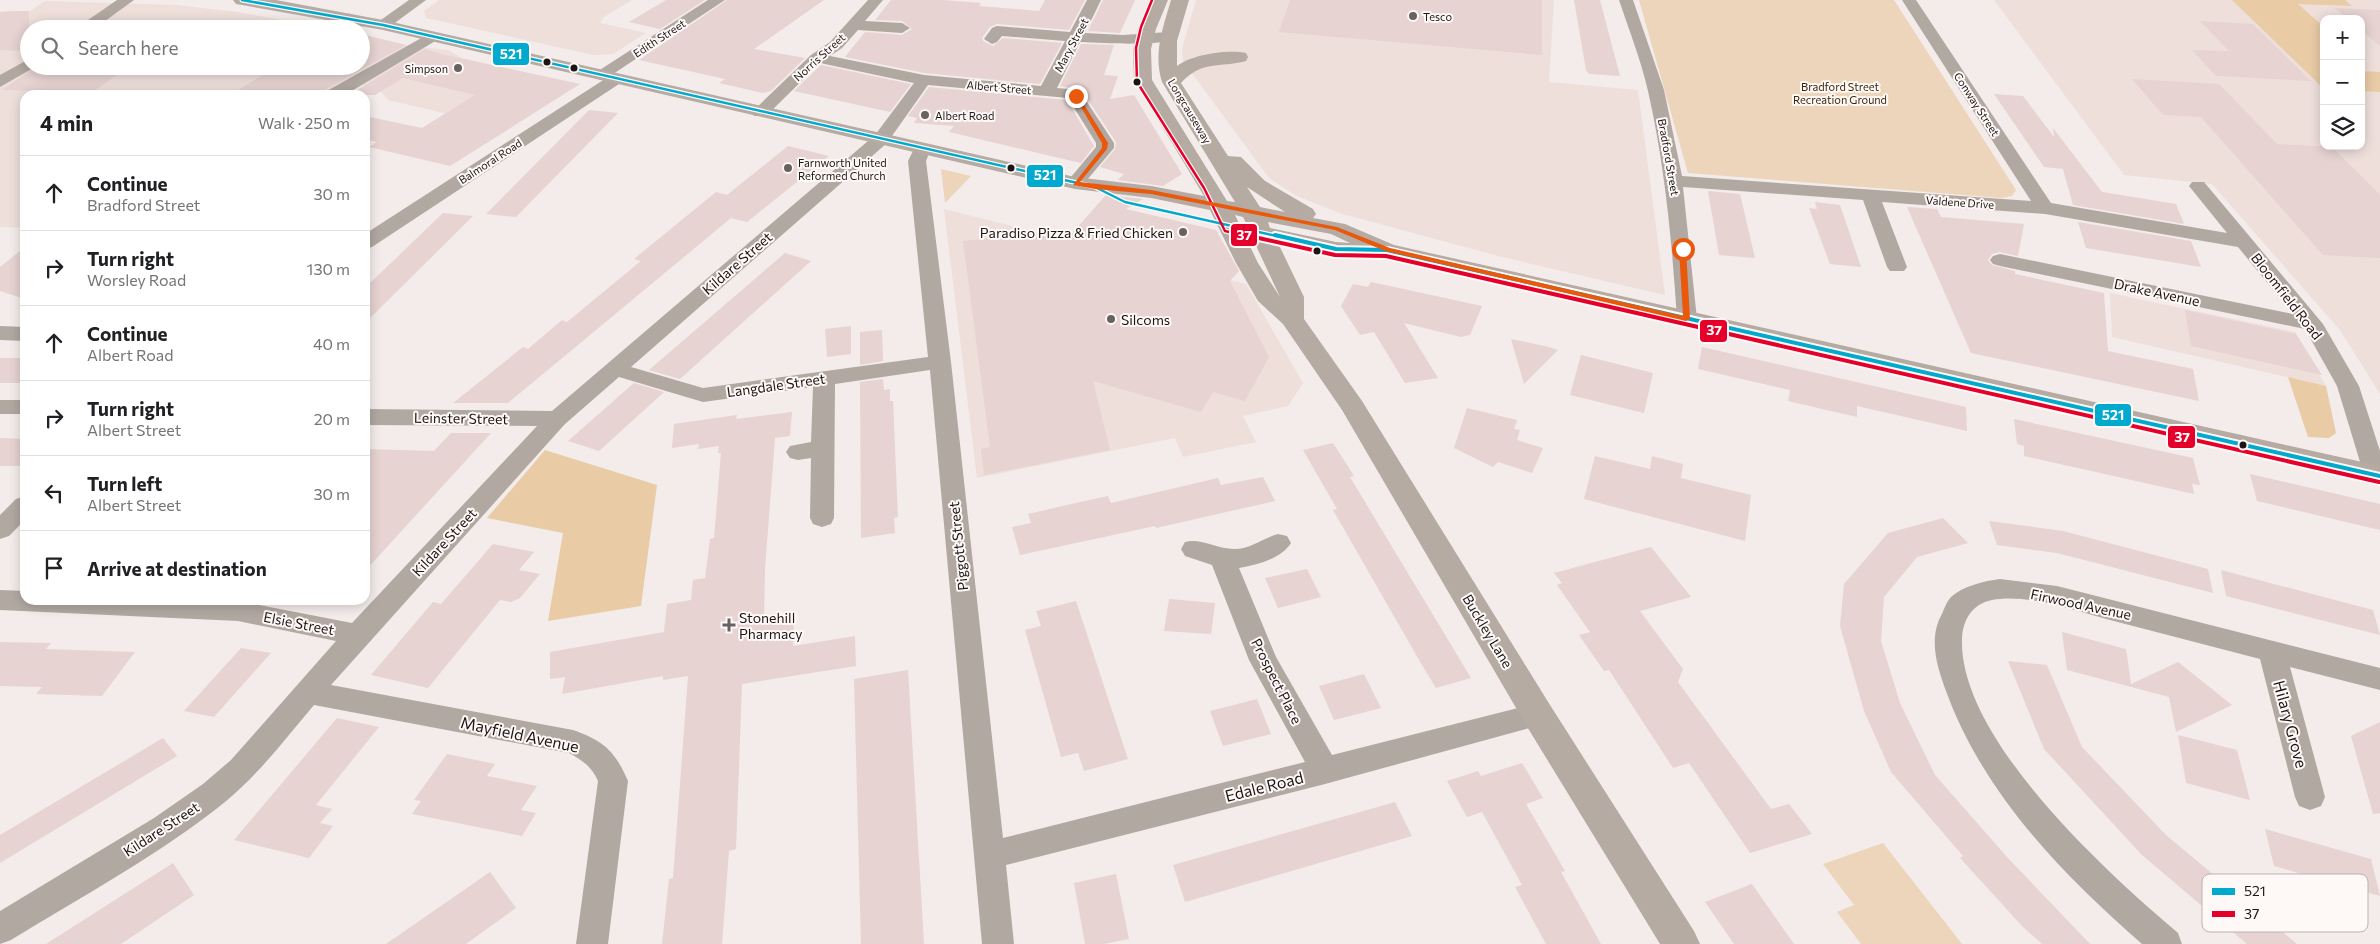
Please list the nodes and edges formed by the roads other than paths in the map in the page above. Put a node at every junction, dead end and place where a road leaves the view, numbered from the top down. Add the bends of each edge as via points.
1 (128, 0) edge
2 (242, 0) edge
3 (419, 0) edge
4 (718, 0) edge
5 (876, 0) edge
6 (1094, 0) edge
7 (1159, 0) edge
8 (1180, 0) edge
9 (1626, 0) edge
10 (1909, 0) edge
11 (97, 20) edge
12 (358, 20) edge
13 (370, 22) edge
14 (383, 25) junction
15 (854, 25) junction
16 (902, 28) dead end
17 (432, 37) junction
18 (1075, 37) junction
19 (992, 39) dead end
20 (1136, 41) junction
21 (1168, 42) junction
22 (1239, 57) dead end
23 (817, 58) junction
24 (20, 70) edge
25 (370, 73) edge
26 (367, 75) edge
27 (608, 77) junction
28 (924, 80) junction
29 (0, 82) edge
30 (1171, 82) junction
31 (342, 90) edge
32 (1047, 91) junction
33 (760, 112) junction
34 (1199, 128) junction
35 (881, 139) junction
36 (922, 149) junction
37 (1674, 181) junction
38 (1085, 185) junction
39 (2198, 186) dead end
40 (1870, 195) junction
41 (1214, 204) junction
42 (2045, 208) junction
43 (1172, 212) junction
44 (1256, 222) junction
45 (1337, 228) junction
46 (370, 240) edge
47 (2244, 242) junction
48 (1387, 250) junction
49 (2000, 260) dead end
50 (1897, 267) dead end
51 (1292, 319) junction
52 (1686, 319) junction
53 (2313, 324) junction
54 (0, 333) edge
55 (20, 334) edge
56 (940, 362) junction
57 (614, 369) junction
58 (824, 378) junction
59 (0, 406) edge
60 (20, 407) edge
61 (370, 417) edge
62 (557, 419) junction
63 (823, 448) junction
64 (798, 452) dead end
65 (2378, 475) edge
66 (20, 510) edge
67 (822, 518) dead end
68 (0, 530) edge
69 (1278, 543) dead end
70 (1194, 549) dead end
71 (1223, 560) junction
72 (0, 600) edge
73 (20, 601) edge
74 (108, 605) edge
75 (358, 635) junction
76 (2272, 651) junction
77 (2380, 679) edge
78 (308, 692) junction
79 (1538, 714) junction
80 (1325, 771) junction
81 (2310, 797) dead end
82 (988, 856) junction
83 (0, 930) edge
84 (592, 944) edge
85 (998, 944) edge
86 (1681, 944) edge
87 (2166, 944) edge

1 - 11 street
2 - 12 main road
3 - 14 street
4 - 27 street, Edith Street
5 - 15 street, Norris Street
6 - 18 street, Mary Street
7 - 20 main road, Longcauseway
8 - 21 main road, Longcauseway
9 - 37 street, Bradford Street via 1656,89
10 - 42 street, Conway Street
13 - 14 main road
14 - 17 main road
15 - 16 street
15 - 23 street, Norris Street via 836,45
17 - 25 street
17 - 27 main road
18 - 19 street via 997,31
18 - 20 street
18 - 32 street, Mary Street
20 - 21 street
20 - 41 main road, Longcauseway via 1143,80
21 - 30 main road, Longcauseway via 1166,70
22 - 30 main road via 1195,62 1185,66
23 - 28 street, Albert Street
23 - 33 street, Norris Street
24 - 29 street
26 - 31 street
27 - 33 main road
27 - 46 street, Balmoral Road
28 - 32 street, Albert Street
28 - 35 street, Kildare Street
30 - 34 main road, Longcauseway
32 - 38 street, Albert Street via 1076,96 1105,143
33 - 35 main road
34 - 41 main road via 1201,147 1211,170
34 - 44 main road, Longcauseway
34 - 45 main road via 1221,144 1244,174 1262,189 1285,204
35 - 36 main road
35 - 57 street, Kildare Street
36 - 38 main road
36 - 56 street, Piggott Street via 917,161
37 - 40 street, Valdene Drive
37 - 52 street, Bradford Street via 1683,249
38 - 41 main road
38 - 43 main road via 1126,202
39 - 47 street, Bloomfield Road
40 - 42 street, Valdene Drive
40 - 50 street
41 - 43 main road
41 - 43 main road
41 - 44 main road
41 - 51 main road, Buckley Lane via 1270,300
42 - 47 street, Valdene Drive
44 - 45 main road
44 - 48 main road via 1336,249
44 - 51 main road via 1292,297
45 - 48 main road
47 - 53 street, Bloomfield Road
48 - 52 main road
49 - 53 street, Drake Avenue
51 - 79 main road, Buckley Lane via 1353,407
52 - 65 main road
53 - 65 street, Bloomfield Road via 2348,386
54 - 55 street
56 - 58 street, Langdale Street
56 - 82 street, Piggott Street
57 - 58 street, Langdale Street via 703,395
57 - 62 street, Kildare Street
58 - 63 street
59 - 60 street
61 - 62 street, Leinster Street
62 - 75 street, Kildare Street
63 - 64 street
63 - 67 street
66 - 68 street
69 - 71 street via 1257,554
70 - 71 street
71 - 80 street, Prospect Place via 1263,660
72 - 73 street, Elsie Street
74 - 75 street, Elsie Street via 238,611
75 - 78 street, Kildare Street
76 - 77 street, Firwood Avenue
76 - 81 street, Hilary Grove
76 - 87 street, Firwood Avenue via 2095,605 2031,592 1983,591 1953,612 1947,634 1949,660 1978,733 2003,772 2076,861
78 - 83 street, Kildare Street via 241,769 214,793 165,828
78 - 84 street, Mayfield Avenue via 573,742 592,750 606,764 613,781
79 - 80 street, Edale Road
79 - 86 main road, Buckley Lane
80 - 82 street, Edale Road
82 - 85 street, Piggott Street

